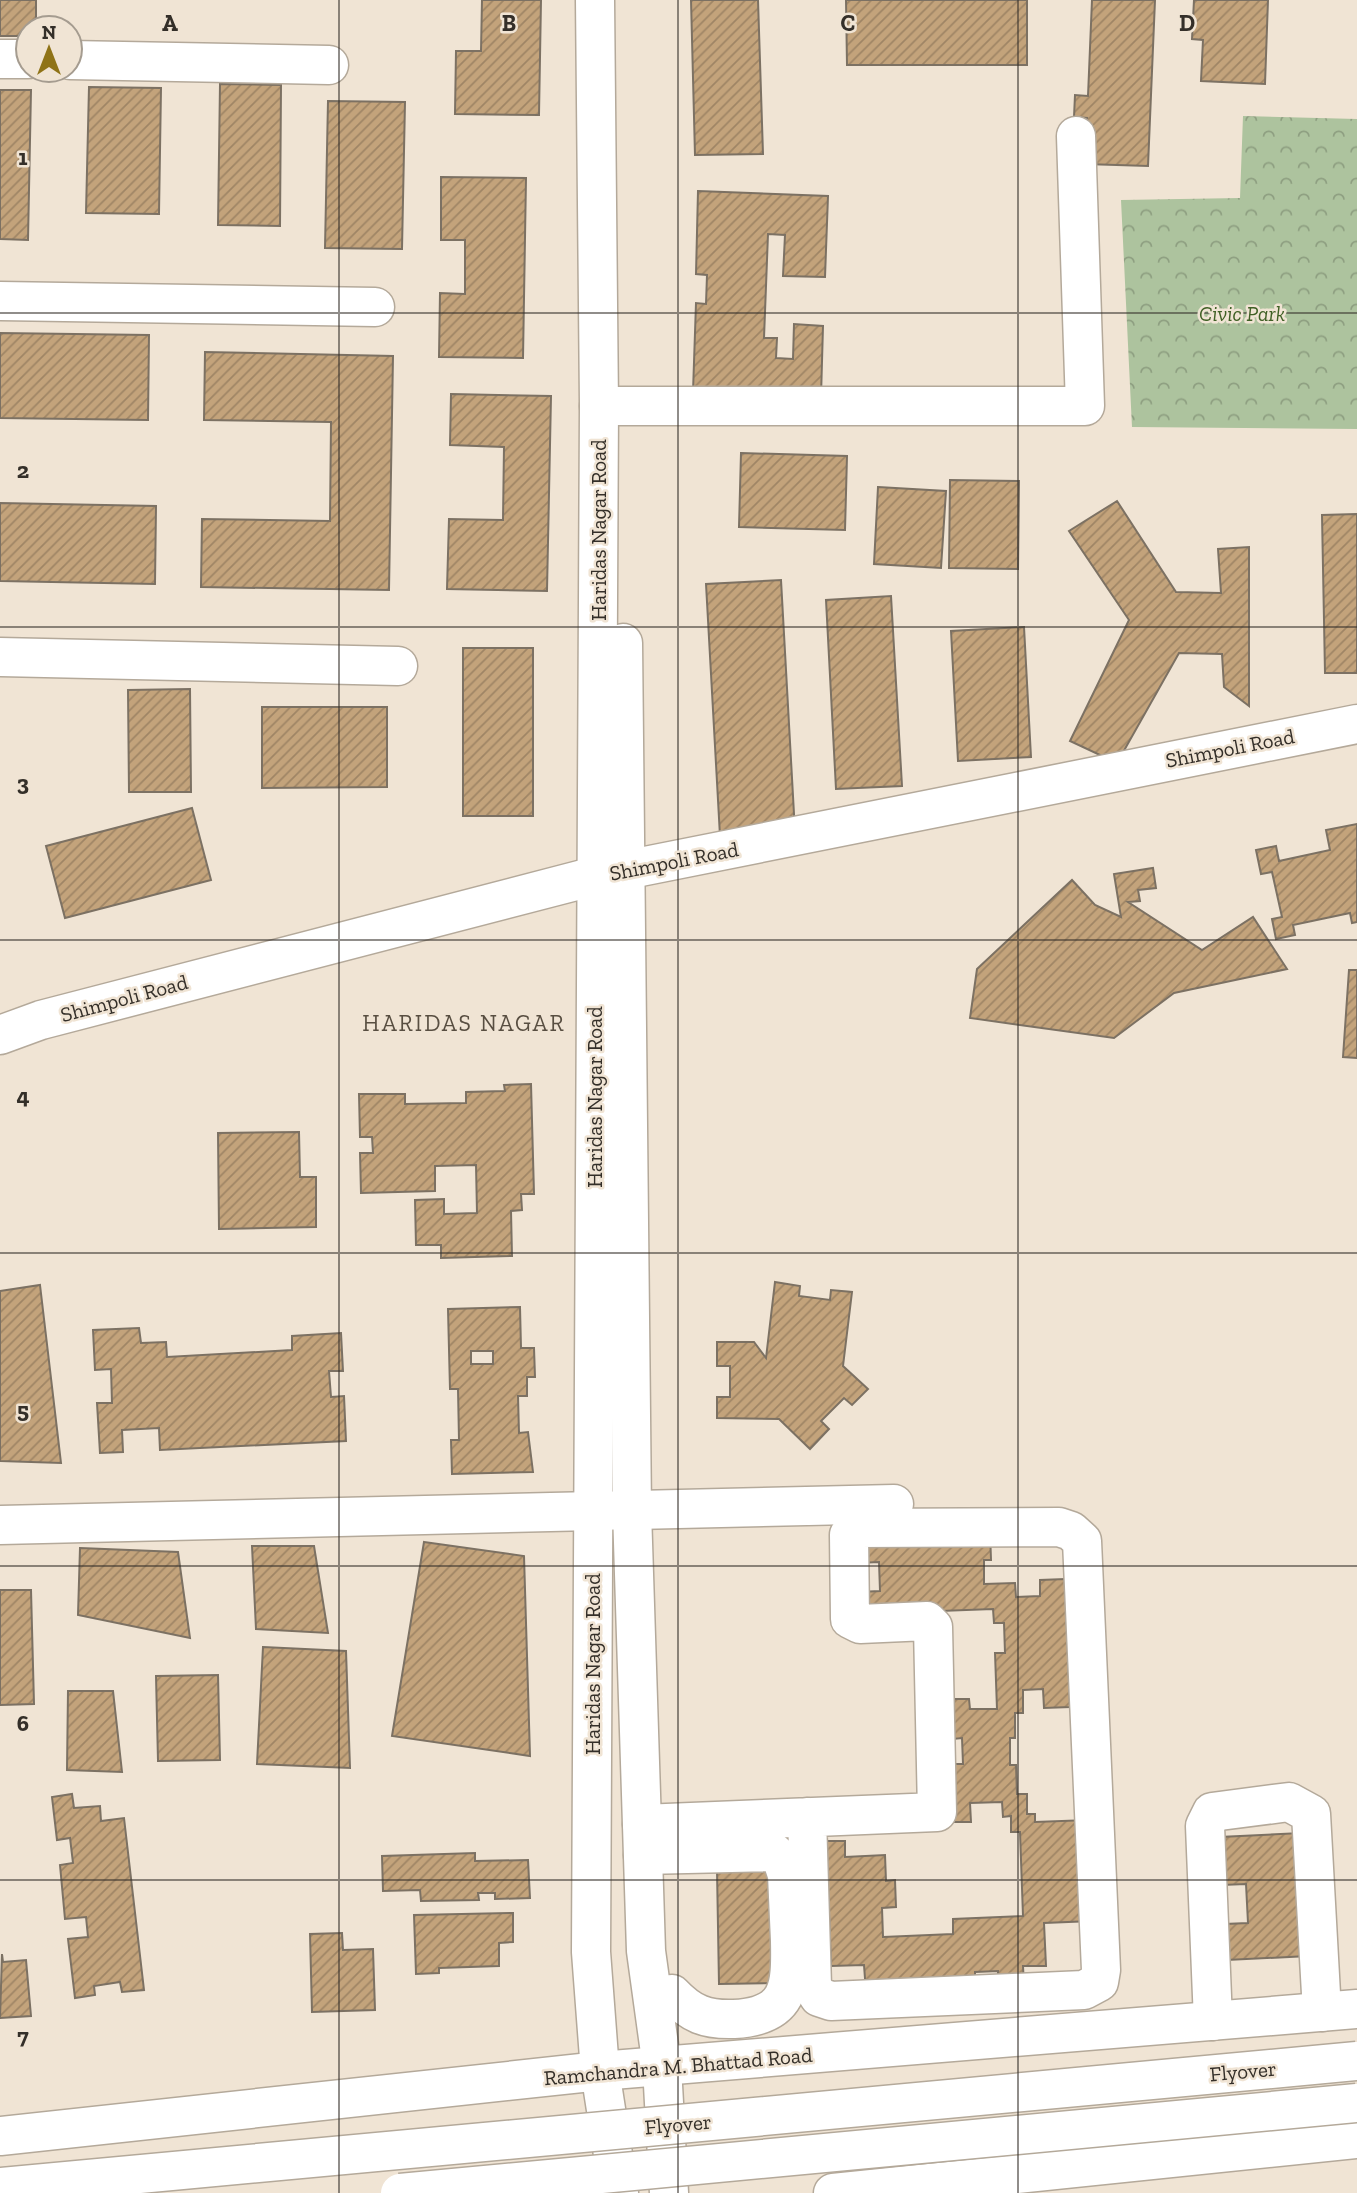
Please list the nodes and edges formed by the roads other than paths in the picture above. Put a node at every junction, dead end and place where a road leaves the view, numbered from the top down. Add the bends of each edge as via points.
1 (595, 0) edge
2 (619, 0) edge
3 (84, 60) edge
4 (329, 65) dead end
5 (1076, 136) dead end
6 (0, 301) edge
7 (375, 307) dead end
8 (610, 406) junction
9 (0, 656) edge
10 (398, 666) dead end
11 (1357, 724) edge
12 (610, 874) junction
13 (0, 1035) edge
14 (977, 1502) dead end
15 (593, 1511) junction
16 (632, 1511) junction
17 (0, 1525) edge
18 (807, 1817) junction
19 (643, 1840) junction
20 (672, 1994) dead end
21 (1340, 2011) edge
22 (1213, 2021) junction
23 (1357, 2061) edge
24 (662, 2067) junction
25 (600, 2071) junction
26 (1357, 2103) edge
27 (0, 2136) edge
28 (1357, 2139) edge
29 (0, 2187) edge
30 (400, 2193) edge
31 (619, 2193) edge
32 (669, 2193) edge
33 (833, 2193) edge

1 - 8 street, Haridas Nagar Road
2 - 8 street, Haridas Nagar Road
3 - 4 street
5 - 8 street via 1085,406
6 - 7 street
8 - 12 street, Haridas Nagar Road
9 - 10 street
11 - 12 street, Shimpoli Road
12 - 13 street, Shimpoli Road via 41,1020
12 - 15 street, Haridas Nagar Road
12 - 16 street, Haridas Nagar Road
14 - 16 street
15 - 16 street
15 - 17 street
15 - 25 street, Haridas Nagar Road via 592,1952
16 - 19 street, Haridas Nagar Road
18 - 18 street via 937,1812 933,1627 928,1621 860,1624 850,1619 849,1535 857,1528 1059,1527 1082,1541 1098,1982 1084,1990 831,2001 819,1997 812,1986
18 - 19 street
19 - 20 street via 773,1852 782,1860 787,1875 791,1980 783,1998 754,2018 711,2020 689,2011
19 - 24 street, Haridas Nagar Road via 646,1951
21 - 22 street, Ramchandra M. Bhattad Road
21 - 22 street via 1311,1814 1289,1802 1212,1812 1205,1826
22 - 24 street, Ramchandra M. Bhattad Road
23 - 29 street, Flyover, bridge
24 - 25 street, Ramchandra M. Bhattad Road
24 - 32 street, Haridas Nagar Road
25 - 27 street, Ramchandra M. Bhattad Road
25 - 31 street, Haridas Nagar Road
26 - 30 street, Flyover, bridge
28 - 33 street

